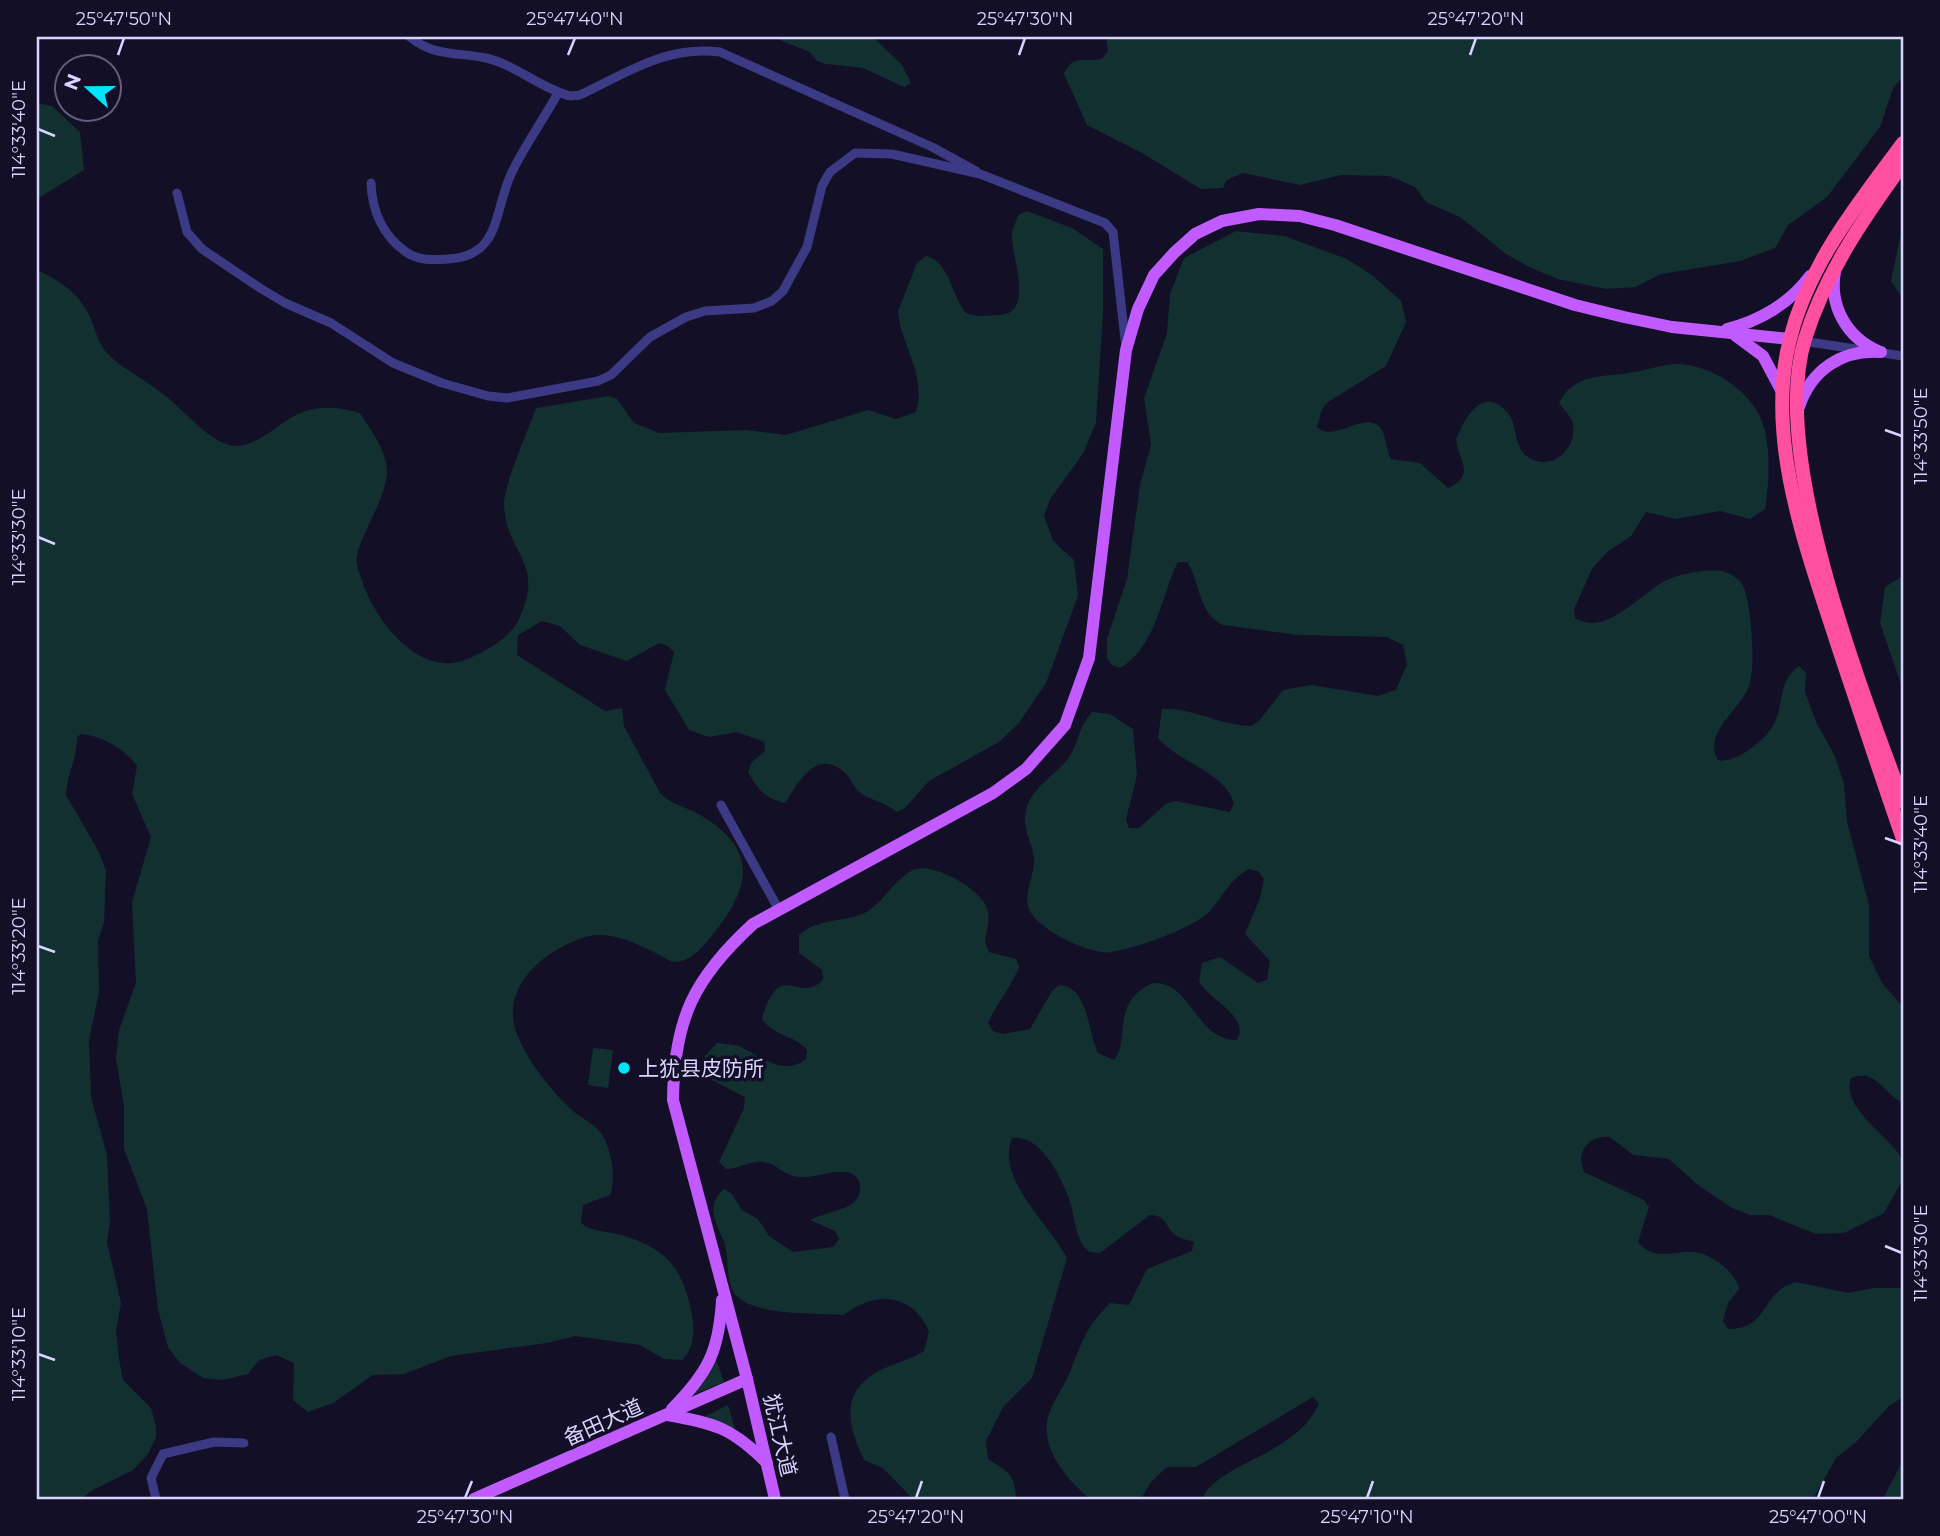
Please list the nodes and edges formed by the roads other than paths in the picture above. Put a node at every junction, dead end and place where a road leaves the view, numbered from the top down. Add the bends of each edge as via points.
1 (410, 37) edge
2 (558, 93) junction
3 (1903, 143) edge
4 (1903, 164) edge
5 (980, 174) junction
6 (371, 183) dead end
7 (177, 193) dead end
8 (1828, 245) junction
9 (1843, 251) junction
10 (1715, 330) junction
11 (1797, 340) junction
12 (1126, 350) junction
13 (1881, 352) junction
14 (1903, 356) edge
15 (1784, 403) junction
16 (1797, 426) junction
17 (1903, 802) edge
18 (721, 805) dead end
19 (1903, 839) edge
20 (779, 910) junction
21 (723, 1290) junction
22 (747, 1379) junction
23 (667, 1415) junction
24 (831, 1437) dead end
25 (244, 1443) dead end
26 (767, 1463) junction
27 (156, 1499) edge
28 (474, 1499) edge
29 (775, 1499) edge
30 (845, 1499) edge

1 - 2 street via 438,53 504,64
2 - 5 street via 580,95 664,55 700,49 720,52 932,147
2 - 6 street via 511,174 486,245 475,254 437,260 419,259 405,251 372,207
3 - 8 highway
4 - 9 highway
5 - 7 street via 892,154 855,153 830,172 822,186 802,258 772,301 754,308 686,317 649,337 611,375 598,381 507,398 442,383 393,363 331,323 260,288 202,249 187,232
5 - 12 street via 1089,214 1113,232
8 - 10 main road via 1808,279 1780,306 1742,325
8 - 11 highway
9 - 11 highway
9 - 13 main road via 1834,278 1839,314 1856,337
10 - 11 main road, 犹江大道
10 - 12 main road, 犹江大道 via 1672,327 1575,306 1335,225 1300,216 1259,214 1222,220 1195,234 1174,253 1154,275
10 - 15 main road via 1741,339 1763,356 1775,373
11 - 13 street
11 - 15 highway
11 - 16 highway
12 - 20 main road, 犹江大道 via 1089,658 1065,725 1026,769 993,793
13 - 14 street
13 - 16 main road via 1852,354 1825,367 1806,389
15 - 19 highway via 1793,492 1826,610
16 - 17 highway via 1805,487 1837,607
18 - 20 street
20 - 21 main road, 犹江大道 via 753,924 720,955 694,998 673,1056 673,1100
21 - 22 main road, 犹江大道
21 - 23 main road via 715,1352 706,1372
22 - 23 main road, 备田大道
22 - 26 main road, 犹江大道
23 - 26 main road via 741,1437
23 - 28 main road, 备田大道
24 - 30 street
25 - 27 street via 214,1443 163,1454 151,1478
26 - 29 main road, 犹江大道

